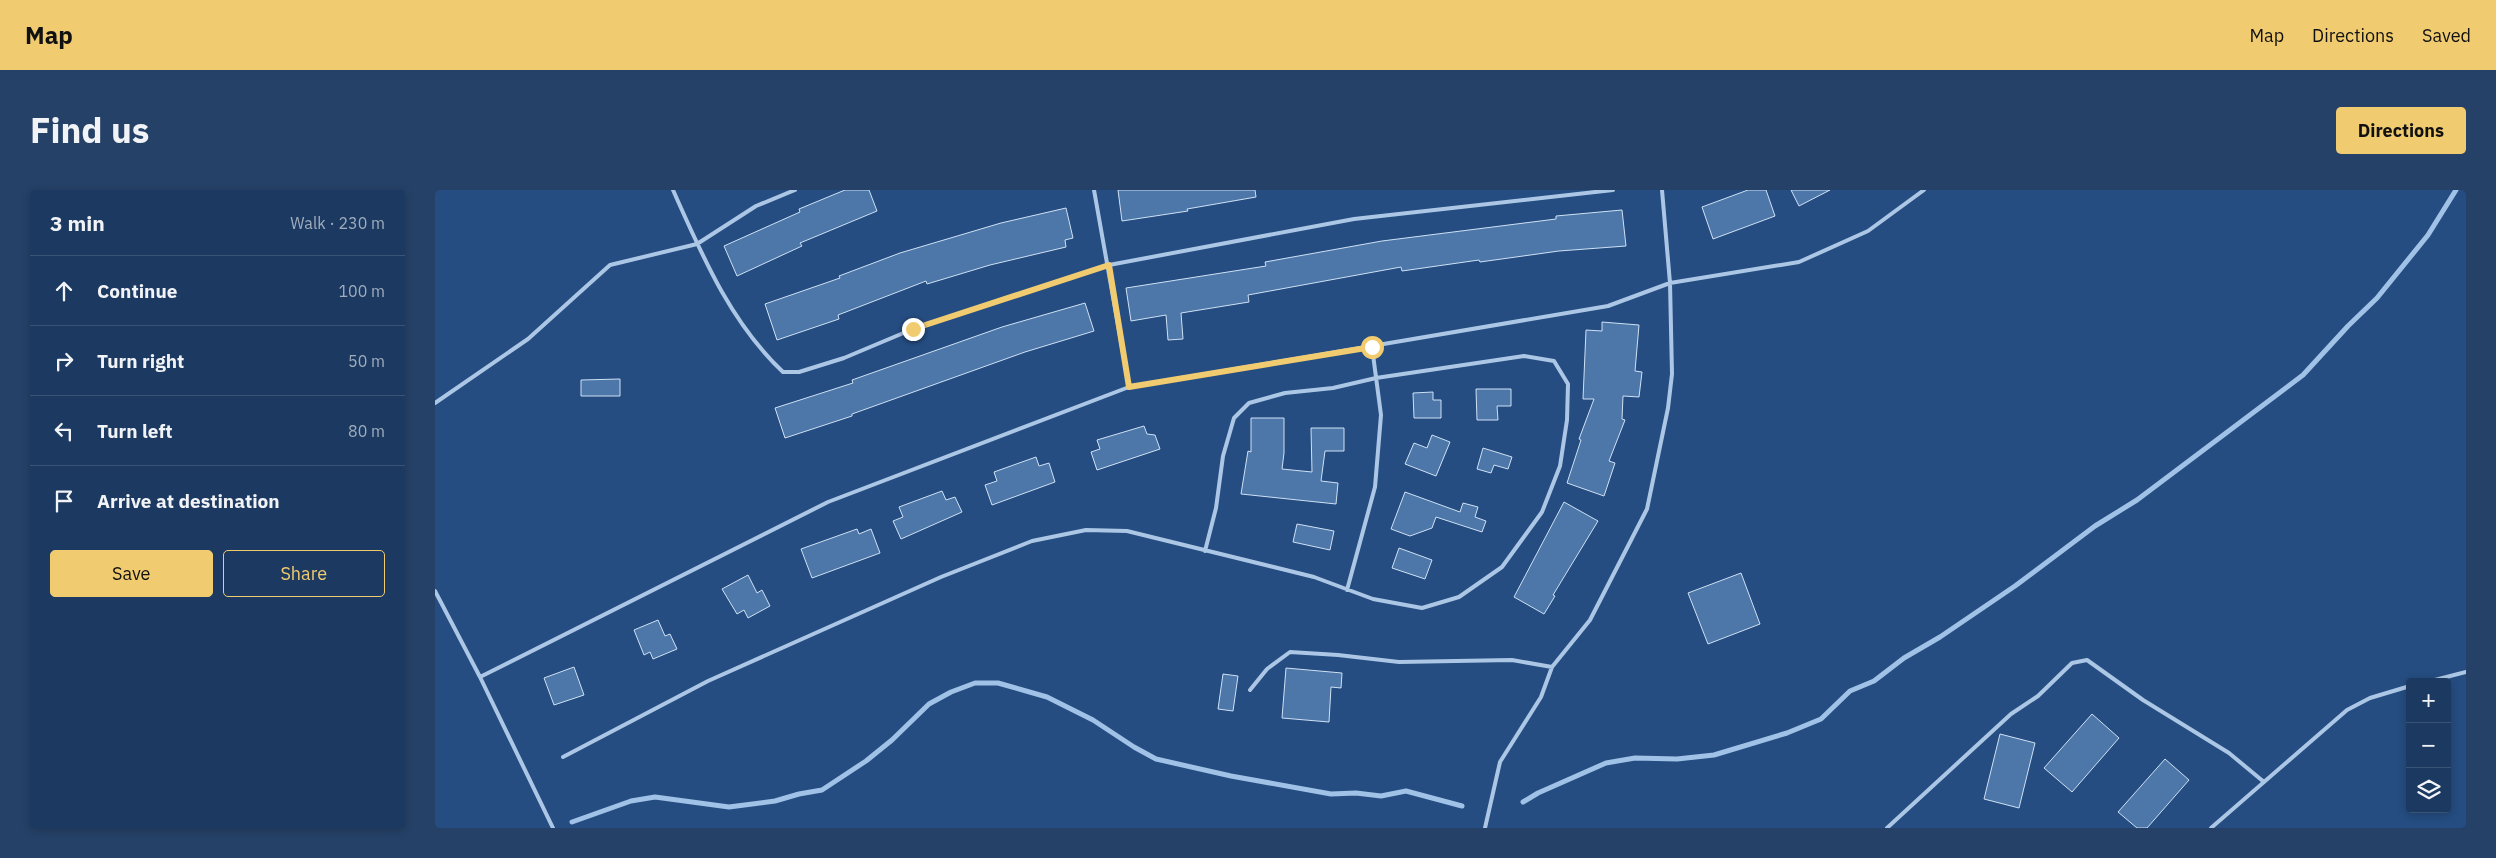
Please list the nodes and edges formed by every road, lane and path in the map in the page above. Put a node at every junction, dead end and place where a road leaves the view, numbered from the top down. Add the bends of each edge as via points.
1 (673, 190) edge
2 (795, 190) edge
3 (1094, 190) edge
4 (1613, 190) edge
5 (1662, 190) edge
6 (1925, 190) edge
7 (697, 244) junction
8 (1109, 265) junction
9 (1670, 283) junction
10 (1372, 347) junction
11 (1376, 378) junction
12 (1129, 387) junction
13 (435, 403) edge
14 (1205, 551) junction
15 (1347, 590) junction
16 (435, 591) edge
17 (1552, 667) junction
18 (2466, 672) edge
19 (480, 676) junction
20 (2443, 678) edge
21 (2406, 687) edge
22 (1250, 690) dead end
23 (563, 756) dead end
24 (2264, 782) junction
25 (553, 828) edge
26 (1485, 828) edge
27 (1887, 828) edge
28 (2211, 828) edge

1 - 7 lane
2 - 7 lane via 756,206
3 - 8 lane
4 - 8 lane via 1354,219
5 - 9 lane
6 - 9 lane via 1868,231 1799,262
7 - 8 lane via 723,297 761,352 783,372 799,372 844,358 913,329
7 - 13 lane via 610,265 528,339
8 - 12 lane
9 - 10 lane via 1608,306
9 - 17 lane via 1672,374 1647,508 1590,620
10 - 11 lane
10 - 12 lane
11 - 14 lane via 1333,388 1285,393 1249,404 1234,418 1223,456 1216,508
11 - 15 lane via 1381,414 1375,488
11 - 15 lane via 1524,356 1554,361 1568,384 1567,420 1559,466 1542,512 1502,567 1459,597 1421,608 1373,599
12 - 19 lane via 828,502
14 - 15 lane via 1314,578
14 - 23 lane via 1127,531 1087,530 1032,541 941,577 708,681
16 - 19 lane
17 - 22 lane via 1512,660 1399,662 1290,652 1267,669
17 - 26 lane via 1541,696 1500,762
18 - 20 lane
19 - 25 lane
21 - 24 lane via 2370,698 2347,710
24 - 27 lane via 2229,753 2143,700 2087,660 2072,663 2038,696 2011,714
24 - 28 lane

